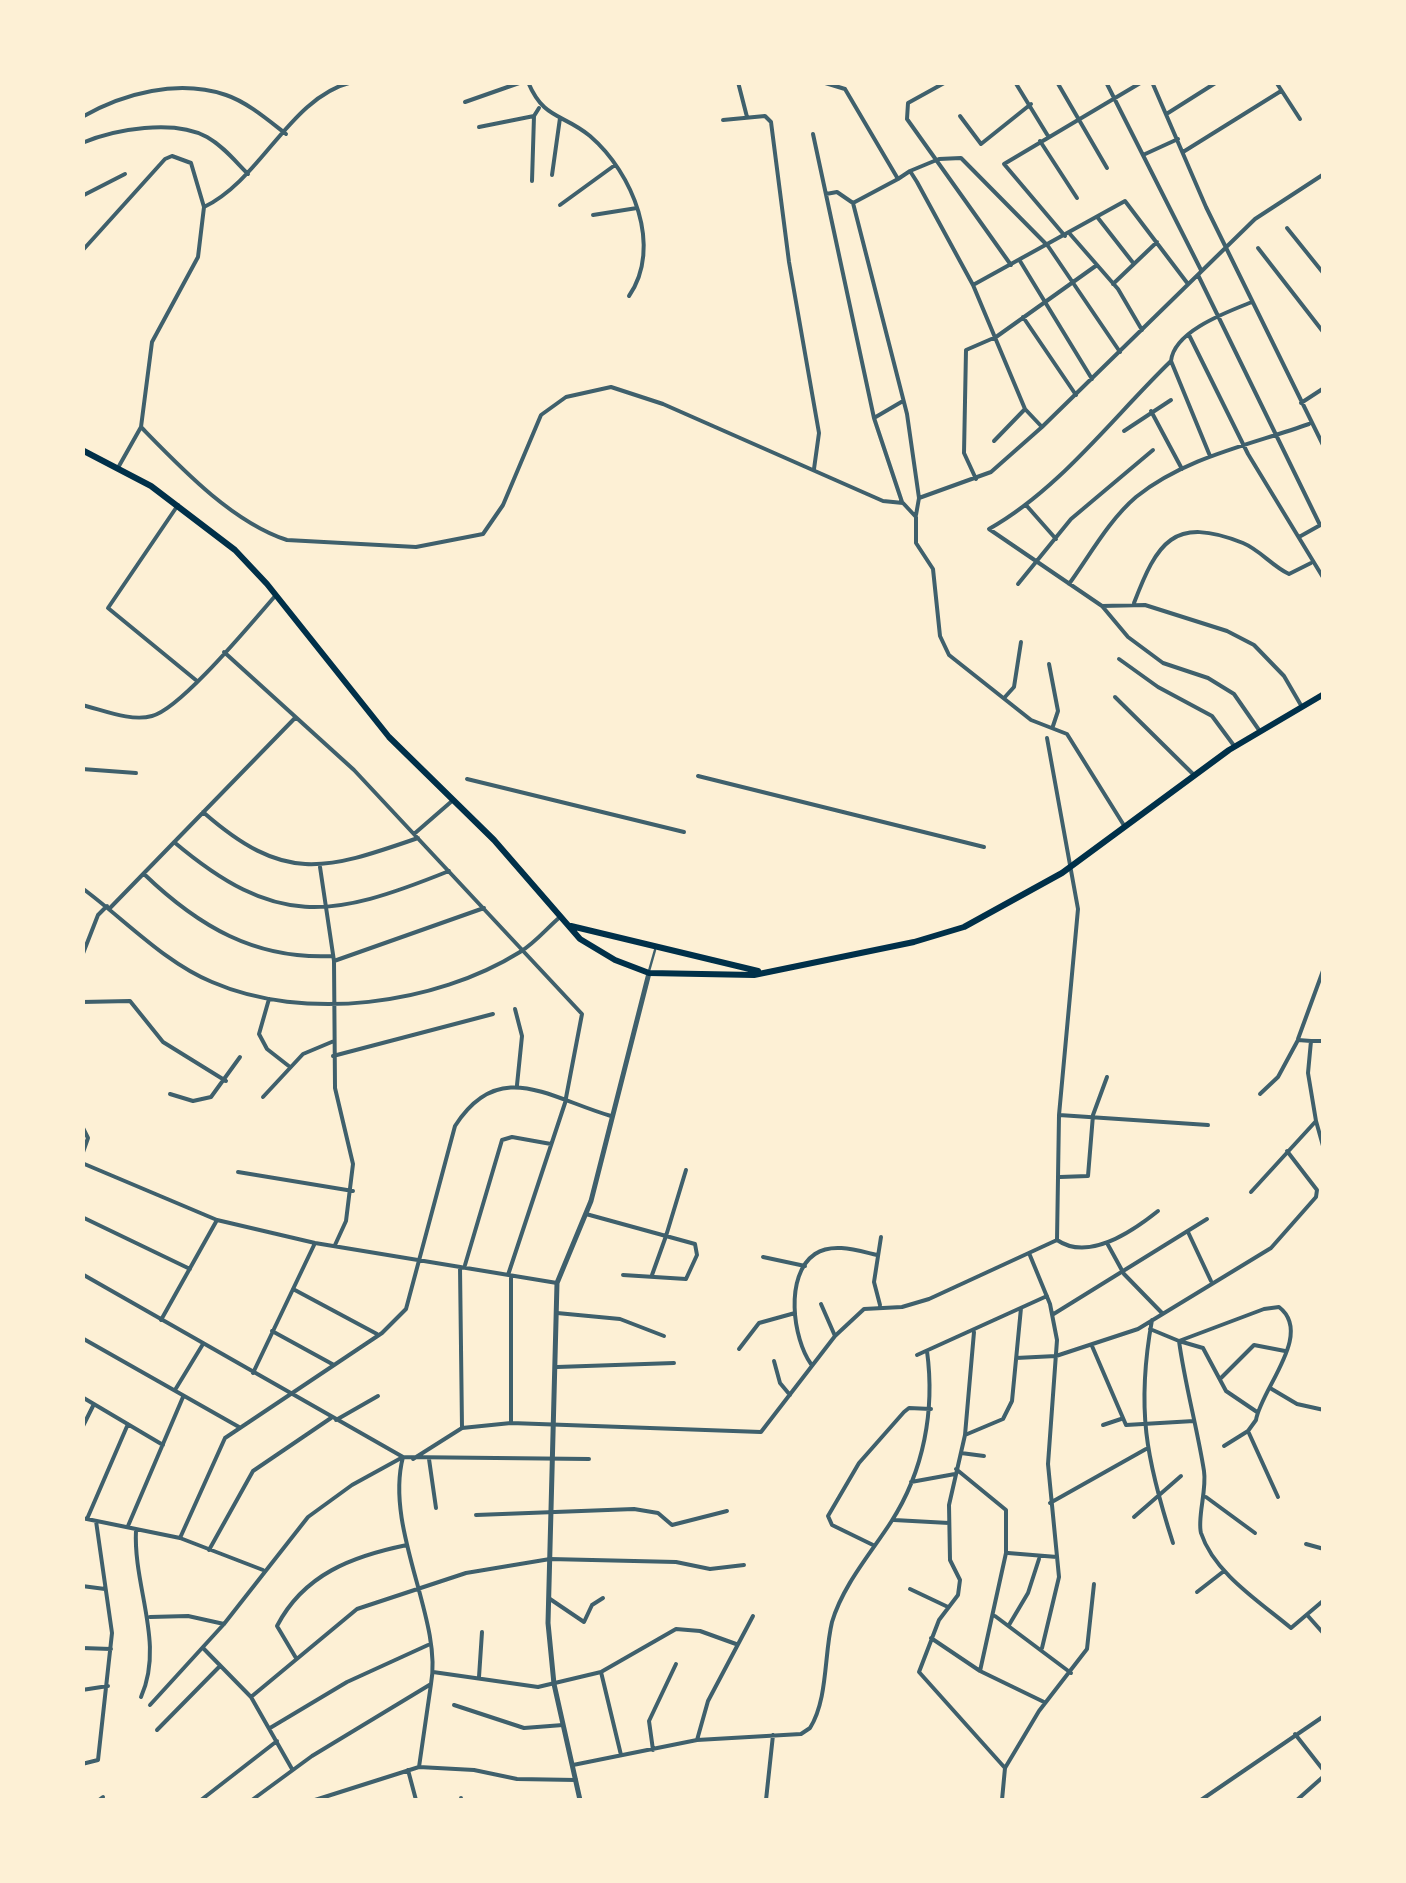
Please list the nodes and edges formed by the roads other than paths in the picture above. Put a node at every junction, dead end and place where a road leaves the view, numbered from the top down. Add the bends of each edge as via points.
1 (206, 82) edge
2 (525, 82) edge
3 (738, 82) edge
4 (822, 82) edge
5 (1015, 82) edge
6 (1057, 82) edge
7 (1106, 82) edge
8 (1142, 82) edge
9 (1152, 82) edge
10 (1216, 82) edge
11 (1276, 82) edge
12 (348, 83) edge
13 (942, 84) edge
14 (846, 86) edge
15 (204, 91) junction
16 (1282, 91) junction
17 (1115, 98) junction
18 (465, 102) dead end
19 (1030, 104) junction
20 (539, 108) junction
21 (1168, 114) junction
22 (534, 116) junction
23 (960, 116) dead end
24 (82, 117) edge
25 (560, 118) junction
26 (748, 118) junction
27 (1300, 119) dead end
28 (723, 120) dead end
29 (1078, 120) junction
30 (479, 127) dead end
31 (286, 134) junction
32 (812, 134) dead end
33 (1048, 136) junction
34 (1178, 139) junction
35 (1040, 141) junction
36 (82, 144) edge
37 (1184, 152) junction
38 (1143, 155) junction
39 (939, 159) junction
40 (615, 165) junction
41 (1107, 168) dead end
42 (910, 171) junction
43 (125, 174) dead end
44 (248, 174) junction
45 (1324, 174) edge
46 (552, 175) dead end
47 (898, 179) junction
48 (532, 181) dead end
49 (826, 194) junction
50 (82, 196) edge
51 (1077, 198) dead end
52 (853, 203) junction
53 (560, 205) dead end
54 (204, 207) junction
55 (636, 208) junction
56 (593, 215) dead end
57 (1098, 218) junction
58 (1287, 228) dead end
59 (1068, 235) junction
60 (1156, 242) junction
61 (1228, 245) junction
62 (1048, 246) junction
63 (1258, 248) dead end
64 (82, 251) edge
65 (1020, 261) junction
66 (1134, 264) junction
67 (1011, 265) junction
68 (1097, 265) junction
69 (1200, 273) junction
70 (1324, 274) edge
71 (1076, 280) junction
72 (1113, 284) junction
73 (1188, 284) junction
74 (973, 285) junction
75 (630, 296) dead end
76 (1046, 300) junction
77 (1252, 302) junction
78 (1023, 317) junction
79 (1218, 317) junction
80 (1142, 330) junction
81 (1324, 333) edge
82 (1190, 335) junction
83 (996, 337) junction
84 (1120, 352) junction
85 (1171, 360) junction
86 (1092, 379) junction
87 (1324, 388) edge
88 (1076, 394) junction
89 (1171, 400) dead end
90 (902, 401) junction
91 (1300, 403) junction
92 (1024, 409) junction
93 (1151, 411) junction
94 (874, 418) junction
95 (1309, 424) junction
96 (141, 427) junction
97 (1042, 428) junction
98 (1124, 430) dead end
99 (1278, 435) junction
100 (994, 441) dead end
101 (1244, 447) junction
102 (1324, 447) edge
103 (82, 450) edge
104 (1153, 450) dead end
105 (1210, 456) junction
106 (119, 467) junction
107 (814, 469) junction
108 (1182, 469) junction
109 (976, 479) junction
110 (919, 498) junction
111 (902, 504) junction
112 (178, 505) junction
113 (1026, 505) junction
114 (916, 517) junction
115 (1322, 524) edge
116 (1299, 537) junction
117 (1056, 540) junction
118 (1035, 562) junction
119 (1312, 562) junction
120 (1324, 580) edge
121 (1018, 584) dead end
122 (1069, 584) junction
123 (276, 595) junction
124 (1134, 603) junction
125 (1102, 606) junction
126 (1020, 642) dead end
127 (224, 652) junction
128 (1120, 659) dead end
129 (1049, 664) dead end
130 (198, 680) junction
131 (1324, 694) edge
132 (1005, 697) junction
133 (1116, 697) dead end
134 (82, 704) edge
135 (1302, 708) junction
136 (296, 717) junction
137 (1053, 726) junction
138 (1261, 732) junction
139 (1047, 738) dead end
140 (1235, 747) junction
141 (82, 769) edge
142 (136, 773) dead end
143 (1194, 775) junction
144 (698, 776) dead end
145 (467, 779) dead end
146 (454, 800) junction
147 (203, 812) junction
148 (1125, 827) junction
149 (684, 832) dead end
150 (416, 836) junction
151 (174, 842) junction
152 (984, 847) dead end
153 (1072, 866) junction
154 (320, 867) junction
155 (449, 871) junction
156 (144, 874) junction
157 (82, 888) edge
158 (326, 906) junction
159 (109, 907) junction
160 (484, 908) junction
161 (560, 917) junction
162 (567, 925) junction
163 (656, 946) junction
164 (523, 950) junction
165 (82, 956) edge
166 (334, 958) junction
167 (1324, 968) edge
168 (649, 973) junction
169 (764, 973) junction
170 (269, 999) junction
171 (82, 1002) edge
172 (336, 1003) junction
173 (515, 1009) dead end
174 (493, 1014) dead end
175 (1298, 1040) junction
176 (334, 1041) junction
177 (1310, 1041) junction
178 (1324, 1041) edge
179 (333, 1056) junction
180 (240, 1057) dead end
181 (290, 1067) junction
182 (1107, 1077) dead end
183 (226, 1082) junction
184 (518, 1086) junction
185 (170, 1094) dead end
186 (1260, 1094) dead end
187 (263, 1097) dead end
188 (565, 1103) junction
189 (1093, 1114) junction
190 (1059, 1115) junction
191 (612, 1117) junction
192 (1316, 1121) junction
193 (1208, 1125) dead end
194 (82, 1126) edge
195 (550, 1144) junction
196 (1323, 1146) edge
197 (1287, 1151) junction
198 (82, 1159) edge
199 (686, 1170) dead end
200 (238, 1172) dead end
201 (1058, 1176) junction
202 (353, 1191) junction
203 (1251, 1192) dead end
204 (1158, 1210) dead end
205 (586, 1214) junction
206 (82, 1216) edge
207 (1208, 1219) dead end
208 (217, 1220) junction
209 (1188, 1232) junction
210 (666, 1236) junction
211 (881, 1237) dead end
212 (1057, 1240) junction
213 (314, 1242) junction
214 (1107, 1244) junction
215 (336, 1245) junction
216 (1029, 1253) junction
217 (877, 1255) junction
218 (764, 1257) dead end
219 (421, 1258) junction
220 (806, 1266) junction
221 (462, 1267) junction
222 (190, 1269) junction
223 (82, 1274) edge
224 (1124, 1274) junction
225 (623, 1275) dead end
226 (509, 1276) junction
227 (652, 1276) junction
228 (1211, 1282) junction
229 (557, 1283) junction
230 (293, 1288) junction
231 (1047, 1296) junction
232 (820, 1304) dead end
233 (880, 1305) junction
234 (1021, 1308) junction
235 (557, 1313) junction
236 (796, 1313) junction
237 (1162, 1313) junction
238 (1052, 1315) junction
239 (162, 1320) junction
240 (1152, 1320) junction
241 (1150, 1329) junction
242 (272, 1331) junction
243 (974, 1332) junction
244 (379, 1335) junction
245 (664, 1336) dead end
246 (835, 1336) junction
247 (82, 1338) edge
248 (1179, 1341) junction
249 (203, 1344) junction
250 (1091, 1344) junction
251 (739, 1350) dead end
252 (927, 1351) junction
253 (1285, 1351) junction
254 (916, 1355) dead end
255 (1056, 1356) junction
256 (1016, 1358) junction
257 (774, 1360) dead end
258 (674, 1363) dead end
259 (812, 1364) junction
260 (334, 1365) junction
261 (557, 1367) junction
262 (252, 1373) junction
263 (1220, 1379) junction
264 (1270, 1388) junction
265 (175, 1390) junction
266 (184, 1395) junction
267 (290, 1395) junction
268 (790, 1395) junction
269 (378, 1396) dead end
270 (82, 1397) edge
271 (94, 1404) junction
272 (931, 1409) junction
273 (1324, 1410) edge
274 (1257, 1412) junction
275 (334, 1419) junction
276 (1122, 1419) junction
277 (1194, 1421) junction
278 (511, 1423) junction
279 (128, 1424) junction
280 (556, 1424) junction
281 (1103, 1425) dead end
282 (1144, 1426) junction
283 (238, 1427) junction
284 (82, 1428) edge
285 (462, 1428) junction
286 (1248, 1431) junction
287 (965, 1435) junction
288 (163, 1445) junction
289 (1224, 1446) dead end
290 (1146, 1448) junction
291 (961, 1452) junction
292 (984, 1456) dead end
293 (403, 1458) junction
294 (554, 1458) junction
295 (414, 1459) junction
296 (430, 1459) junction
297 (589, 1459) dead end
298 (956, 1471) junction
299 (1181, 1476) dead end
300 (909, 1482) junction
301 (1206, 1497) junction
302 (1278, 1497) dead end
303 (1159, 1498) junction
304 (1049, 1503) junction
305 (436, 1508) dead end
306 (727, 1512) dead end
307 (551, 1513) junction
308 (476, 1515) dead end
309 (1134, 1517) dead end
310 (85, 1518) edge
311 (892, 1520) junction
312 (96, 1521) junction
313 (949, 1523) junction
314 (128, 1526) junction
315 (136, 1529) junction
316 (1255, 1533) dead end
317 (180, 1538) junction
318 (1174, 1543) dead end
319 (1306, 1544) dead end
320 (407, 1545) junction
321 (873, 1545) junction
322 (1324, 1549) edge
323 (208, 1551) junction
324 (1006, 1553) junction
325 (550, 1558) junction
326 (1039, 1558) junction
327 (1058, 1558) junction
328 (744, 1564) dead end
329 (263, 1570) junction
330 (1224, 1571) junction
331 (1094, 1584) dead end
332 (82, 1586) edge
333 (105, 1588) junction
334 (910, 1588) dead end
335 (418, 1590) junction
336 (1198, 1592) dead end
337 (603, 1598) dead end
338 (550, 1599) junction
339 (1324, 1600) edge
340 (948, 1608) junction
341 (994, 1615) junction
342 (752, 1616) dead end
343 (1308, 1616) junction
344 (148, 1617) junction
345 (224, 1624) junction
346 (1009, 1625) junction
347 (482, 1632) dead end
348 (1324, 1634) edge
349 (930, 1638) junction
350 (736, 1644) junction
351 (428, 1645) junction
352 (82, 1648) edge
353 (202, 1648) junction
354 (1042, 1648) junction
355 (111, 1649) junction
356 (296, 1658) junction
357 (676, 1664) dead end
358 (220, 1666) junction
359 (980, 1671) junction
360 (433, 1672) junction
361 (601, 1672) junction
362 (1071, 1673) junction
363 (478, 1680) junction
364 (431, 1684) junction
365 (554, 1684) junction
366 (108, 1686) junction
367 (82, 1690) edge
368 (141, 1697) dead end
369 (251, 1697) junction
370 (1045, 1703) junction
371 (150, 1704) dead end
372 (454, 1705) dead end
373 (1324, 1716) edge
374 (564, 1726) junction
375 (270, 1728) junction
376 (157, 1730) dead end
377 (1294, 1734) junction
378 (774, 1735) junction
379 (697, 1740) junction
380 (277, 1741) junction
381 (653, 1750) junction
382 (621, 1756) junction
383 (82, 1764) edge
384 (573, 1765) junction
385 (419, 1768) junction
386 (1005, 1768) junction
387 (292, 1769) junction
388 (408, 1770) junction
389 (1324, 1774) edge
390 (576, 1780) junction
391 (201, 1800) edge
392 (252, 1800) edge
393 (315, 1800) edge
394 (416, 1800) edge
395 (580, 1800) edge
396 (766, 1800) edge
397 (1002, 1800) edge
398 (1201, 1800) edge
399 (1297, 1800) edge

1 - 15 street
2 - 18 street
2 - 20 street
3 - 26 street
4 - 14 street
5 - 19 street
6 - 29 street
7 - 17 street
8 - 17 street
9 - 21 street
10 - 21 street
11 - 16 street
12 - 31 street via 323,94
13 - 39 street via 904,112
14 - 47 street
15 - 24 street via 146,90
15 - 31 street via 228,96
16 - 27 street
16 - 37 street
17 - 29 street
17 - 38 street
19 - 23 street via 981,144
19 - 33 street
20 - 22 street
20 - 25 street
21 - 34 street
22 - 30 street
22 - 48 street
25 - 40 street via 590,136
25 - 46 street
26 - 28 street
26 - 107 street via 771,122 819,433
29 - 33 street
29 - 41 street
31 - 44 street
32 - 49 street
33 - 35 street
34 - 37 street
34 - 38 street
35 - 51 street
35 - 59 street via 1004,164
36 - 44 street via 104,134 191,131 220,146
37 - 61 street
38 - 69 street
39 - 42 street
39 - 62 street via 960,158
39 - 67 street
40 - 53 street
40 - 55 street
42 - 47 street
42 - 74 street
43 - 50 street
44 - 54 street
45 - 61 street
47 - 52 street
49 - 52 street via 837,192
49 - 94 street
52 - 90 street
54 - 64 street via 191,163 172,156
54 - 96 street via 198,257 152,342
55 - 56 street
55 - 75 street via 645,256
57 - 59 street
57 - 60 street via 1126,201
57 - 66 street
58 - 70 street
59 - 62 street
59 - 68 street
60 - 66 street
60 - 73 street
61 - 69 street
61 - 77 street
62 - 65 street
62 - 71 street
63 - 81 street
65 - 67 street
65 - 76 street
66 - 72 street
67 - 74 street
68 - 71 street
68 - 72 street
69 - 73 street
69 - 79 street
71 - 76 street
71 - 84 street
72 - 80 street
73 - 80 street
74 - 83 street
76 - 78 street
76 - 86 street
77 - 79 street
77 - 91 street
78 - 83 street
78 - 88 street
79 - 82 street
79 - 99 street
80 - 84 street
82 - 85 street
82 - 101 street
83 - 92 street
83 - 109 street via 967,349 963,446
84 - 86 street
85 - 105 street
85 - 113 street
86 - 88 street
87 - 91 street
88 - 97 street
89 - 93 street
90 - 94 street
90 - 110 street
91 - 95 street
92 - 97 street
92 - 100 street
93 - 98 street
93 - 108 street
94 - 111 street
95 - 99 street
95 - 102 street
96 - 106 street
96 - 107 street via 227,505 272,535 339,546 416,547 483,534 503,505 542,415 566,397 592,390 630,392
97 - 109 street
99 - 101 street
99 - 115 street
101 - 105 street
101 - 116 street
103 - 106 main road
104 - 117 street via 1071,519
105 - 108 street
106 - 112 main road
107 - 111 street
108 - 122 street via 1134,499
109 - 110 street
110 - 114 street
111 - 114 street
112 - 123 main road via 235,550
112 - 130 street via 108,608
113 - 117 street
113 - 118 street via 989,529
114 - 132 street via 916,543 933,569 940,636 949,655
115 - 116 street
116 - 119 street
117 - 118 street
118 - 121 street
118 - 122 street
119 - 120 street
119 - 124 street via 1289,574 1241,542 1172,536 1147,569
122 - 125 street
123 - 127 street
123 - 146 main road via 389,737
124 - 125 street
124 - 135 street via 1254,644
125 - 138 street via 1162,663 1234,694
126 - 132 street via 1014,687
127 - 130 street
127 - 136 street
128 - 140 street via 1198,706
129 - 137 street via 1058,711
130 - 134 street via 154,716
131 - 135 main road
132 - 137 street via 1032,720
133 - 143 street
135 - 138 main road
136 - 147 street
136 - 150 street
137 - 148 street via 1067,734
138 - 140 main road
139 - 153 street
140 - 143 main road
141 - 142 street
143 - 148 main road
144 - 152 street
145 - 149 street
146 - 150 street
146 - 161 main road
147 - 151 street
147 - 154 street via 241,845
148 - 153 main road
150 - 154 street
150 - 155 street
151 - 156 street
151 - 158 street via 255,899
153 - 169 main road via 941,935
153 - 190 street via 1077,944
154 - 158 street
155 - 158 street via 405,889
155 - 160 street
156 - 159 street
156 - 166 street via 216,932
157 - 159 street
158 - 166 street
159 - 165 street via 98,916
159 - 170 street via 208,981
160 - 164 street
160 - 166 street
161 - 162 main road
161 - 164 street
162 - 163 main road
162 - 168 main road via 591,946
163 - 168 lane
163 - 169 main road
164 - 172 street via 482,972 425,989
164 - 188 street via 582,1014
166 - 172 street
167 - 175 street
168 - 169 main road
168 - 191 street
170 - 172 street
170 - 181 street via 259,1034
171 - 183 street via 130,1002 163,1042
172 - 176 street
173 - 184 street via 522,1040
174 - 179 street
175 - 177 street
175 - 186 street
176 - 179 street
176 - 181 street
177 - 178 street
177 - 192 street
179 - 202 street
180 - 183 street
181 - 187 street
182 - 189 street
183 - 185 street via 205,1100
184 - 188 street
184 - 219 street via 483,1093 454,1126
188 - 191 street
188 - 195 street
189 - 190 street
189 - 193 street
189 - 201 street via 1088,1176
190 - 201 street
191 - 205 street
192 - 196 street
192 - 197 street
194 - 198 street via 88,1138
195 - 221 street via 502,1140
195 - 226 street
197 - 203 street
197 - 228 street via 1316,1197 1271,1248
198 - 208 street
199 - 210 street
200 - 202 street
201 - 212 street
202 - 215 street
204 - 214 street
205 - 210 street
205 - 229 street
206 - 222 street
207 - 209 street
208 - 213 street
208 - 222 street
209 - 224 street
209 - 228 street
210 - 227 street
210 - 227 street via 695,1244 690,1275
211 - 217 street
212 - 214 street via 1068,1248
212 - 216 street
213 - 215 street
213 - 230 street
214 - 224 street
215 - 219 street
216 - 231 street
216 - 233 street via 929,1299 902,1308
217 - 220 street via 832,1249 816,1253
217 - 233 street
218 - 220 street
219 - 221 street
219 - 244 street via 406,1309
220 - 236 street
221 - 226 street
221 - 285 street
222 - 239 street
223 - 239 street
224 - 237 street
224 - 238 street
225 - 227 street
226 - 229 street
226 - 278 street
228 - 237 street
229 - 235 street
230 - 242 street
230 - 244 street
231 - 234 street
231 - 238 street
232 - 246 street
233 - 246 street via 864,1309
234 - 243 street
234 - 256 street
235 - 245 street via 620,1319
235 - 261 street
236 - 251 street via 759,1323
236 - 259 street
237 - 240 street
238 - 255 street
239 - 249 street
240 - 241 street
240 - 250 street
241 - 248 street
241 - 282 street via 1141,1386
242 - 260 street
242 - 262 street
243 - 252 street
243 - 287 street
244 - 260 street
246 - 259 street
247 - 265 street
248 - 253 street via 1279,1308 1292,1322
248 - 263 street via 1203,1348
248 - 277 street
249 - 262 street
249 - 265 street
250 - 255 street
250 - 276 street
252 - 254 street
252 - 272 street
253 - 263 street via 1254,1345
253 - 264 street
255 - 256 street
255 - 304 street
256 - 287 street via 1012,1401 1003,1418
257 - 268 street
258 - 261 street
259 - 268 street
260 - 267 street
261 - 280 street
262 - 267 street
263 - 274 street via 1239,1403
264 - 273 street
264 - 274 street
265 - 266 street
266 - 283 street
266 - 288 street
267 - 275 street
267 - 283 street
268 - 280 street via 758,1432
269 - 275 street
270 - 271 street
271 - 279 street
271 - 284 street
272 - 300 street
272 - 321 street via 904,1412 860,1463 828,1516
274 - 286 street
275 - 293 street
275 - 323 street via 253,1471
276 - 281 street
276 - 282 street
277 - 282 street
277 - 301 street
278 - 280 street
278 - 285 street
279 - 288 street
279 - 310 street
280 - 294 street
282 - 290 street
283 - 317 street via 225,1438
285 - 295 street
286 - 289 street
286 - 302 street
287 - 291 street
288 - 314 street
290 - 303 street
290 - 304 street
291 - 292 street
291 - 298 street
293 - 295 street
293 - 320 street
293 - 329 street via 308,1518
294 - 296 street
294 - 297 street
294 - 307 street
295 - 296 street
296 - 305 street
298 - 300 street
298 - 313 street
298 - 324 street via 1006,1510
299 - 303 street
300 - 311 street
301 - 316 street
301 - 330 street via 1201,1533
303 - 309 street
303 - 318 street
304 - 327 street
306 - 307 street via 674,1525 658,1513 634,1510
307 - 308 street
307 - 325 street
310 - 312 street
311 - 313 street
311 - 321 street
312 - 314 street
312 - 333 street
313 - 340 street via 950,1560 960,1580
314 - 315 street
315 - 317 street
315 - 344 street via 135,1559
317 - 323 street
319 - 322 street
320 - 335 street
320 - 356 street via 328,1568 277,1626
321 - 378 street via 833,1621 814,1721 802,1734
323 - 329 street
324 - 326 street
324 - 341 street
325 - 328 street via 676,1562 710,1570
325 - 335 street via 498,1565
325 - 338 street
326 - 327 street
326 - 346 street
327 - 354 street
329 - 345 street
330 - 336 street
330 - 343 street via 1294,1628
331 - 362 street via 1090,1638
332 - 333 street
333 - 355 street
334 - 340 street
335 - 351 street
335 - 356 street via 357,1609
337 - 338 street via 584,1622
338 - 365 street
339 - 343 street
340 - 349 street
341 - 346 street
341 - 359 street
342 - 350 street
343 - 348 street
344 - 345 street
344 - 368 street via 151,1660
345 - 353 street
346 - 354 street
347 - 363 street
349 - 359 street
349 - 386 street via 918,1672
350 - 361 street via 676,1629
350 - 379 street
351 - 360 street
351 - 375 street
352 - 355 street
353 - 358 street
353 - 371 street
354 - 362 street
355 - 366 street
356 - 369 street
357 - 381 street via 649,1720
358 - 369 street
358 - 376 street
359 - 370 street
360 - 363 street
360 - 364 street
361 - 365 street
361 - 382 street
362 - 370 street
363 - 365 street
364 - 385 street
364 - 387 street
365 - 374 street
366 - 367 street
366 - 383 street via 98,1760
369 - 375 street
370 - 386 street
372 - 374 street via 524,1728
373 - 377 street
374 - 384 street
375 - 380 street
377 - 389 street
377 - 398 street
378 - 379 street
378 - 396 street
379 - 381 street
380 - 387 street
380 - 391 street
381 - 382 street
382 - 384 street
384 - 390 street
385 - 388 street
385 - 390 street
386 - 397 street
387 - 392 street
388 - 393 street
388 - 394 street
389 - 399 street
390 - 395 street

